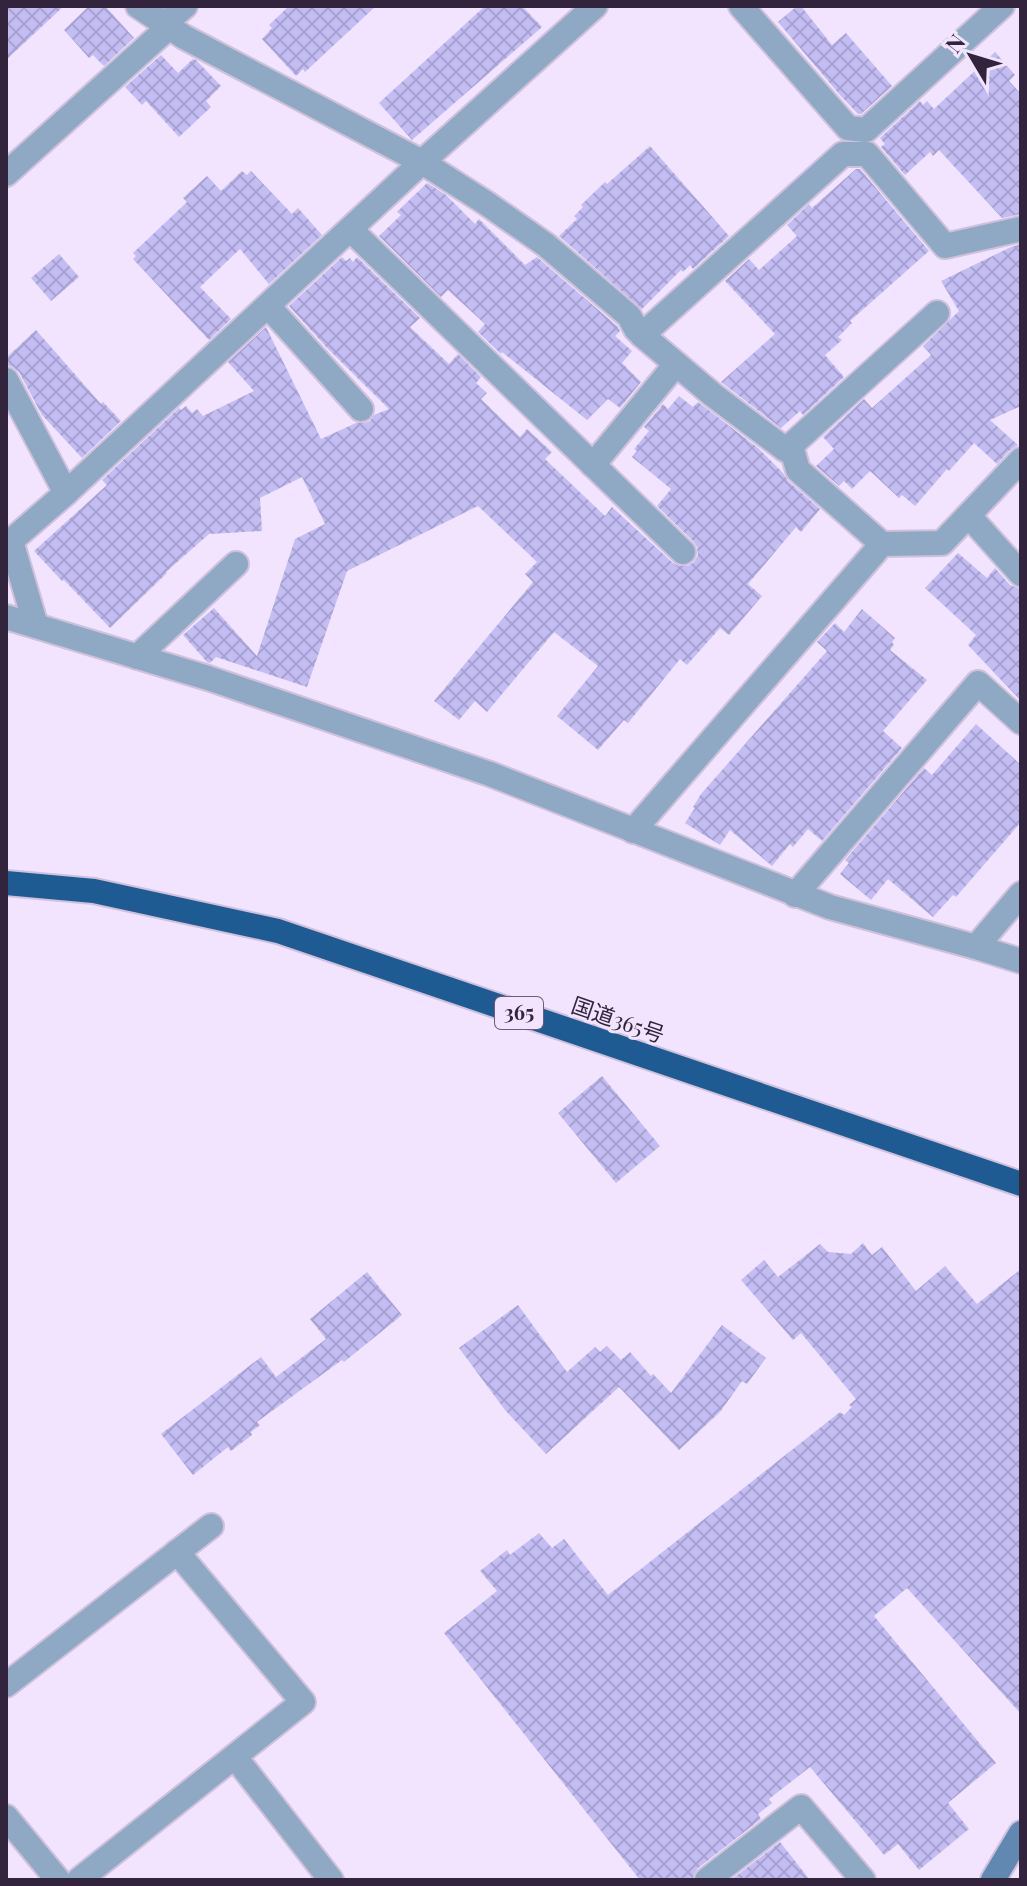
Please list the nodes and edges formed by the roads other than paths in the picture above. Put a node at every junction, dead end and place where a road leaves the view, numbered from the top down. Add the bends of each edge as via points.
1 (138, 6) edge
2 (185, 6) edge
3 (595, 6) edge
4 (741, 6) edge
5 (1002, 6) edge
6 (166, 26) junction
7 (856, 129) junction
8 (854, 154) junction
9 (422, 162) junction
10 (6, 174) edge
11 (1021, 229) edge
12 (351, 230) junction
13 (268, 306) junction
14 (937, 313) dead end
15 (642, 335) junction
16 (676, 364) junction
17 (6, 380) edge
18 (361, 409) dead end
19 (791, 446) junction
20 (1021, 460) edge
21 (593, 465) junction
22 (66, 493) junction
23 (969, 516) junction
24 (882, 544) junction
25 (683, 552) dead end
26 (236, 564) dead end
27 (1021, 574) edge
28 (6, 617) edge
29 (36, 626) junction
30 (137, 657) junction
31 (1021, 722) edge
32 (633, 831) junction
33 (6, 883) edge
34 (1021, 894) edge
35 (795, 895) junction
36 (976, 947) junction
37 (1021, 961) edge
38 (1021, 1184) edge
39 (211, 1526) dead end
40 (177, 1552) junction
41 (6, 1685) edge
42 (235, 1757) junction
43 (6, 1817) edge
44 (1021, 1833) edge
45 (58, 1880) edge
46 (79, 1880) edge
47 (331, 1880) edge
48 (707, 1880) edge
49 (863, 1880) edge
50 (993, 1880) edge

1 - 6 street
2 - 6 street
3 - 9 street
4 - 7 street via 848,128
5 - 7 street via 866,130
6 - 9 street
6 - 10 street
7 - 8 street
8 - 11 street via 867,154 945,246
8 - 15 street via 843,154
9 - 12 street
9 - 15 street via 546,245 629,316
12 - 13 street
12 - 21 street
13 - 18 street
13 - 22 street
14 - 19 street
15 - 16 street
16 - 19 street via 786,450
16 - 21 street
17 - 22 street
19 - 24 street via 798,470
20 - 23 street
21 - 25 street
22 - 29 street via 11,541
23 - 24 street via 942,543
23 - 27 street
24 - 32 street
26 - 30 street
28 - 29 street
29 - 30 street
30 - 32 street via 490,774
31 - 35 street via 978,683
32 - 35 street
33 - 38 highway, 国道365号 / 365 via 94,891 278,931
34 - 36 street
35 - 36 street
36 - 37 street
39 - 40 street
40 - 41 street
40 - 42 street via 303,1702
42 - 46 street
42 - 47 street
43 - 45 street
44 - 50 main road
48 - 49 street via 801,1807

